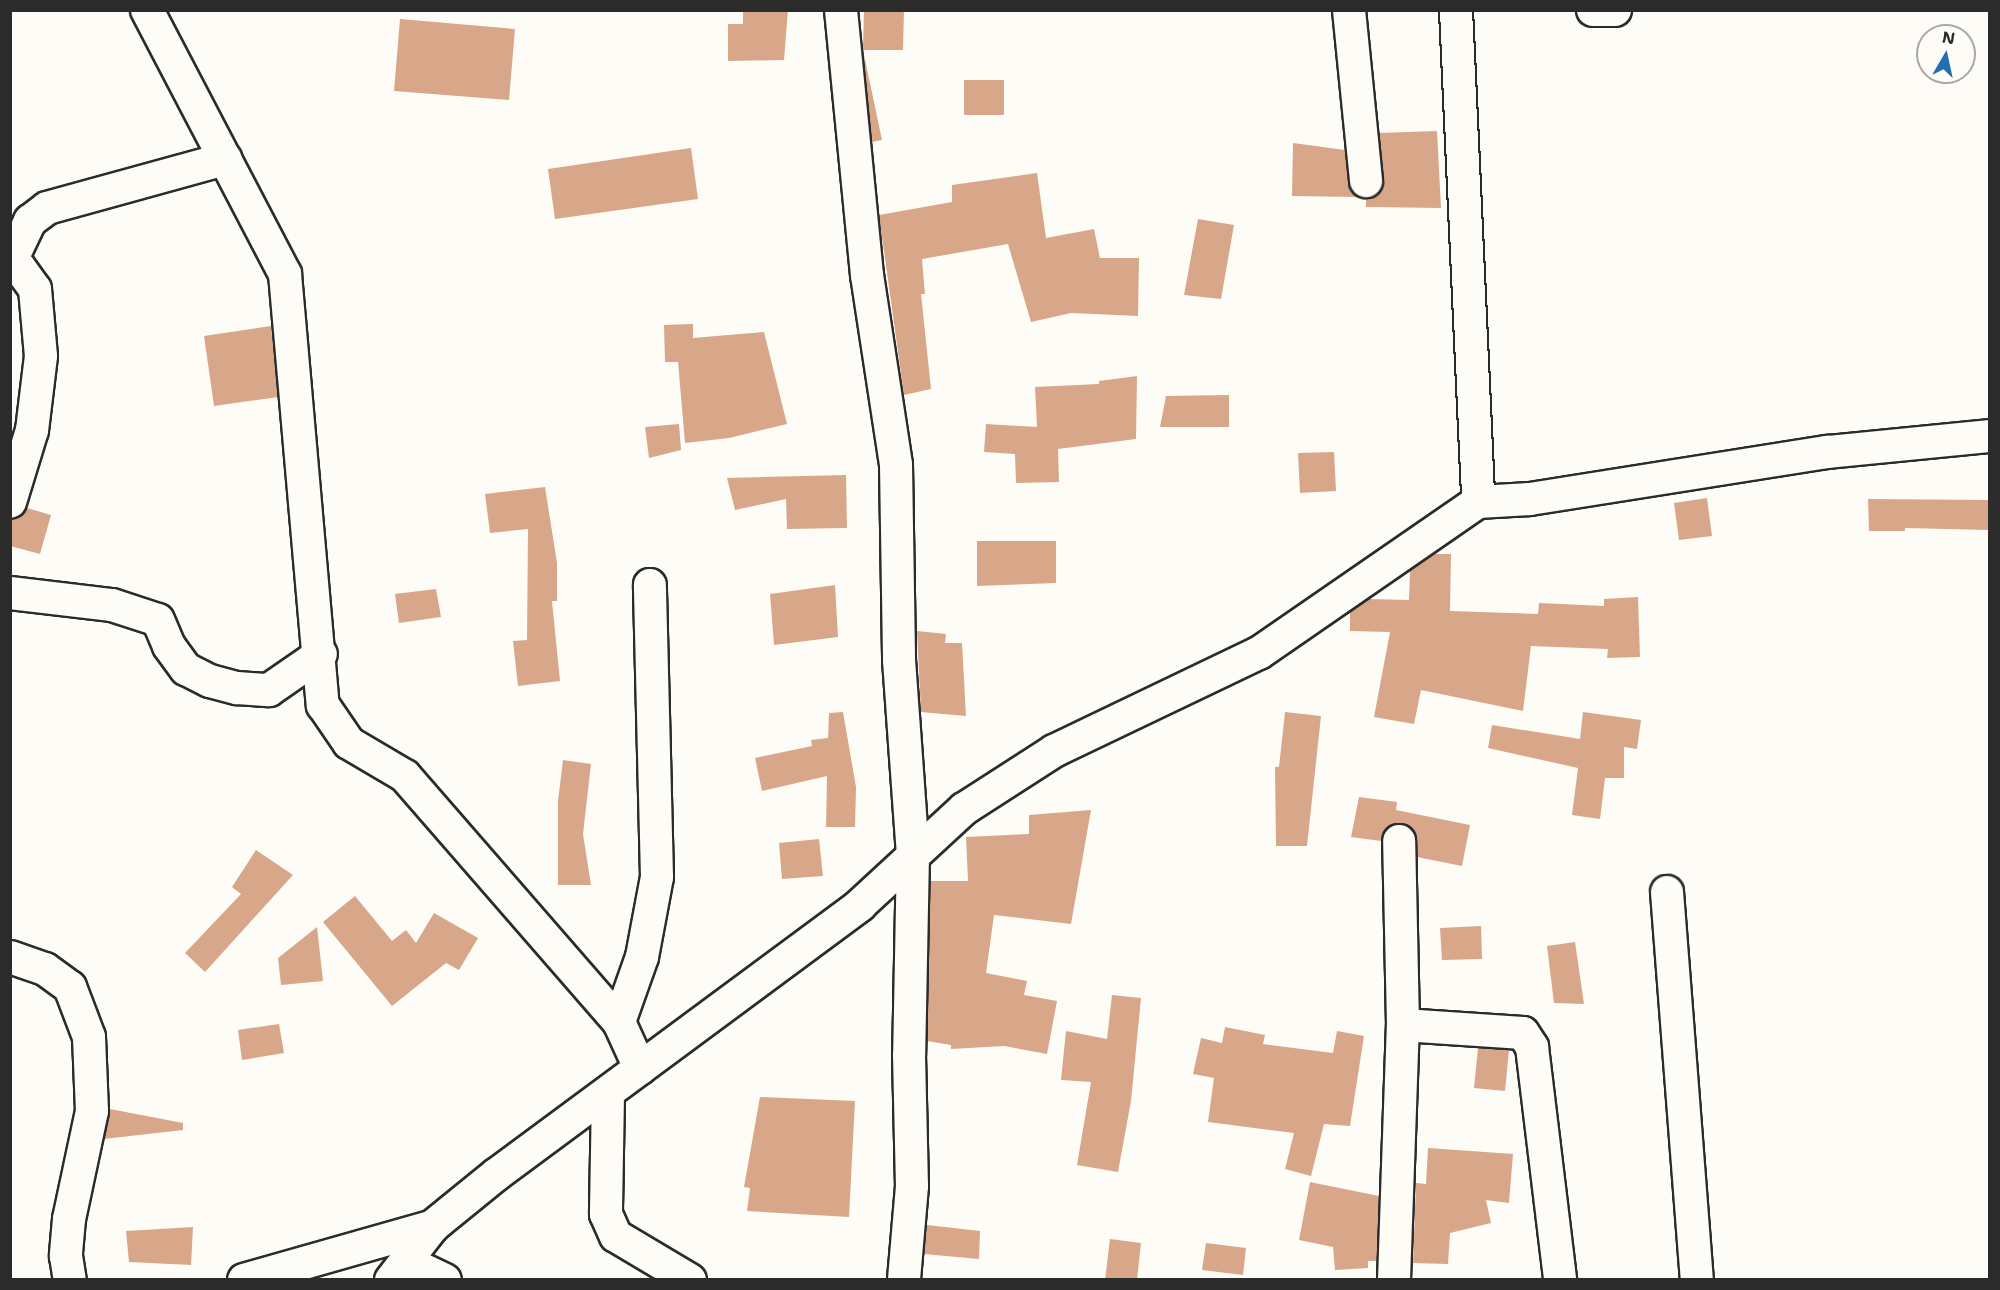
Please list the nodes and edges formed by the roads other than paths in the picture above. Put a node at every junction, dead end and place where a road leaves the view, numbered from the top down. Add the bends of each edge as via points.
1 (147, 10) edge
2 (841, 10) edge
3 (1349, 10) edge
4 (1456, 10) edge
5 (1593, 10) edge
6 (1615, 10) edge
7 (225, 159) junction
8 (1366, 181) dead end
9 (10, 264) edge
10 (1989, 436) edge
11 (10, 502) edge
12 (1478, 502) junction
13 (650, 585) dead end
14 (10, 593) edge
15 (321, 654) junction
16 (1399, 841) dead end
17 (913, 854) junction
18 (1667, 892) dead end
19 (10, 957) edge
20 (619, 1022) junction
21 (1403, 1025) junction
22 (640, 1068) junction
23 (608, 1095) junction
24 (433, 1226) junction
25 (398, 1270) edge
26 (70, 1280) edge
27 (244, 1280) edge
28 (445, 1280) edge
29 (690, 1280) edge
30 (904, 1280) edge
31 (1394, 1280) edge
32 (1560, 1280) edge
33 (1697, 1280) edge

1 - 7 street
2 - 17 street via 867,275 896,465 899,660
3 - 8 street
4 - 12 street
5 - 6 street
7 - 9 street via 47,208 30,221
7 - 15 street via 285,274
9 - 11 street via 19,267 36,289 41,356 32,430
10 - 12 street via 1827,452 1530,499
12 - 17 street via 1259,652 1054,751 964,809
13 - 20 street via 657,877 642,957
14 - 15 street via 112,605 158,620 169,646 186,669 237,688 269,690
15 - 20 street via 323,705 349,743 405,776
16 - 21 street
17 - 22 street via 860,904
17 - 30 street via 909,1055 912,1186
18 - 33 street
19 - 26 street via 45,969 70,987 88,1037 92,1111 69,1219 66,1256
20 - 22 street
21 - 31 street
21 - 32 street via 1523,1033 1532,1047
22 - 23 street
23 - 24 street via 497,1174
23 - 29 street via 606,1214 616,1236
24 - 25 street
24 - 27 street
25 - 28 street

